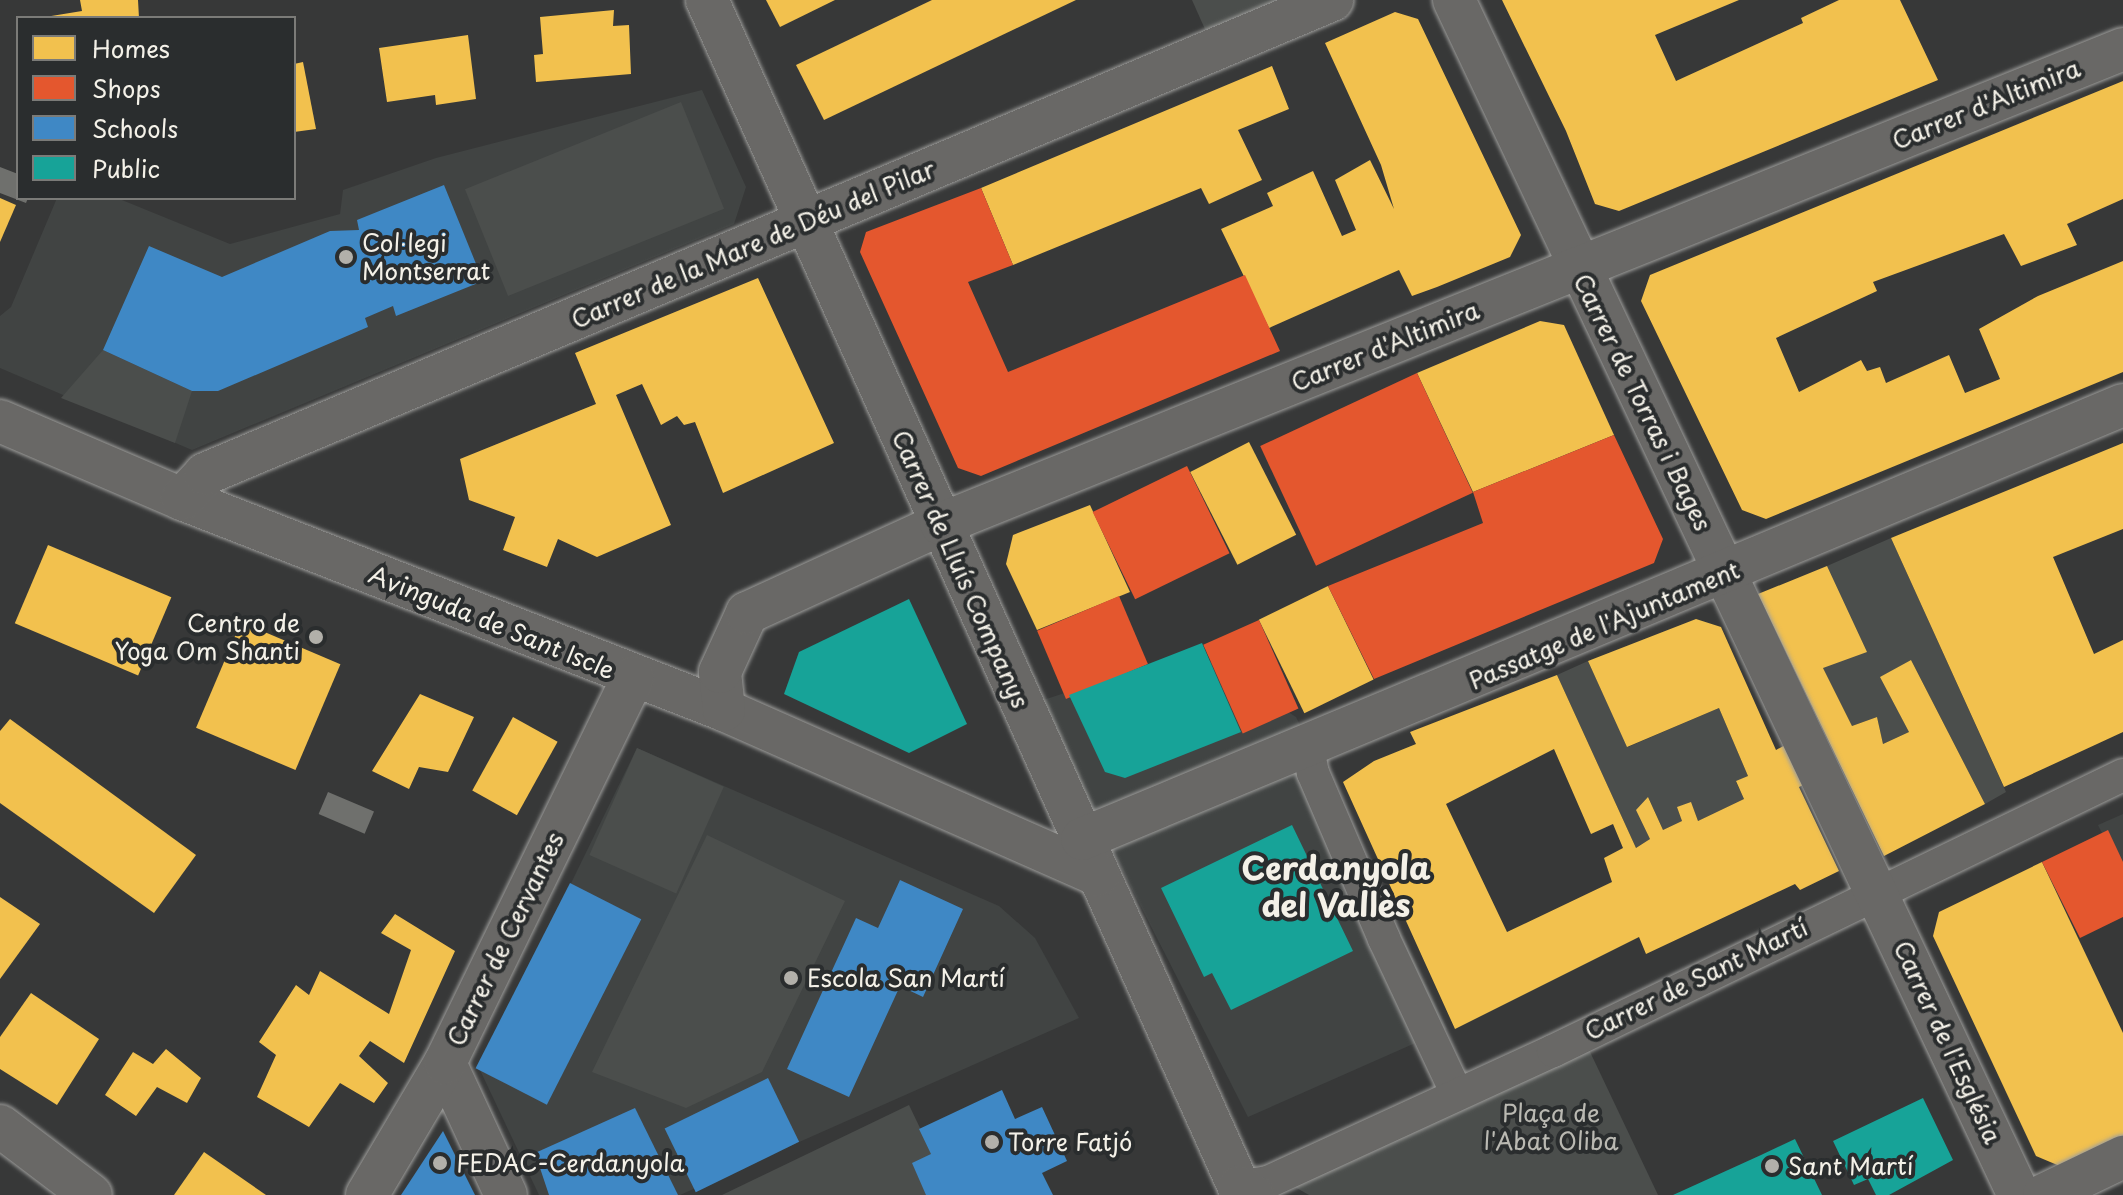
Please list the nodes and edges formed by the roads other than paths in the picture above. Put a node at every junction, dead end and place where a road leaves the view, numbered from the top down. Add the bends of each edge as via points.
1 (707, 0) edge
2 (1332, 0) edge
3 (1454, 0) edge
4 (2123, 49) edge
5 (806, 222) junction
6 (1578, 268) junction
7 (2123, 405) edge
8 (0, 421) edge
9 (182, 499) junction
10 (941, 524) junction
11 (1726, 574) junction
12 (633, 677) junction
13 (724, 710) junction
14 (1308, 748) junction
15 (1051, 770) junction
16 (2123, 775) edge
17 (983, 824) junction
18 (1090, 857) junction
19 (1878, 889) junction
20 (445, 1063) junction
21 (1457, 1094) junction
22 (0, 1126) edge
23 (2123, 1157) edge
24 (1246, 1190) edge
25 (91, 1195) edge
26 (367, 1195) edge
27 (506, 1195) edge
28 (2019, 1195) edge
29 (2044, 1195) edge

1 - 5 street, Carrer de Lluís Companys
2 - 5 street, Carrer de la Mare de Déu del Pilar
3 - 6 street, Carrer de Torras i Bages
4 - 6 street, Carrer d'Altimira
5 - 9 street, Carrer de la Mare de Déu del Pilar via 205,474
5 - 10 street, Carrer de Lluís Companys
6 - 10 street, Carrer d'Altimira
6 - 11 street, Carrer de Torras i Bages
7 - 11 street, Passatge de l'Ajuntament
8 - 9 street, Avinguda de Sant Iscle
9 - 12 street, Avinguda de Sant Iscle
10 - 13 street, Carrer d'Altimira via 747,613 720,672
10 - 15 street, Carrer de Lluís Companys
11 - 14 street, Passatge de l'Ajuntament
11 - 19 street, Carrer de Torras i Bages
12 - 13 street, Avinguda de Sant Iscle
12 - 20 street, Carrer de Cervantes
13 - 17 street, Avinguda de Sant Iscle
14 - 18 street, Passatge de l'Ajuntament
14 - 21 street via 1313,773 1384,939
15 - 17 street via 1028,814
15 - 18 street, Carrer de Lluís Companys
16 - 19 street, Carrer de Sant Martí
17 - 18 street, Avinguda de Sant Iscle
18 - 24 street, Carrer de Lluís Companys
19 - 21 street, Carrer de Sant Martí
19 - 28 street, Carrer de l'Església
20 - 26 street, Carrer de Cervantes
20 - 27 street
21 - 24 street, Carrer de Sant Martí
22 - 25 street
23 - 29 street

